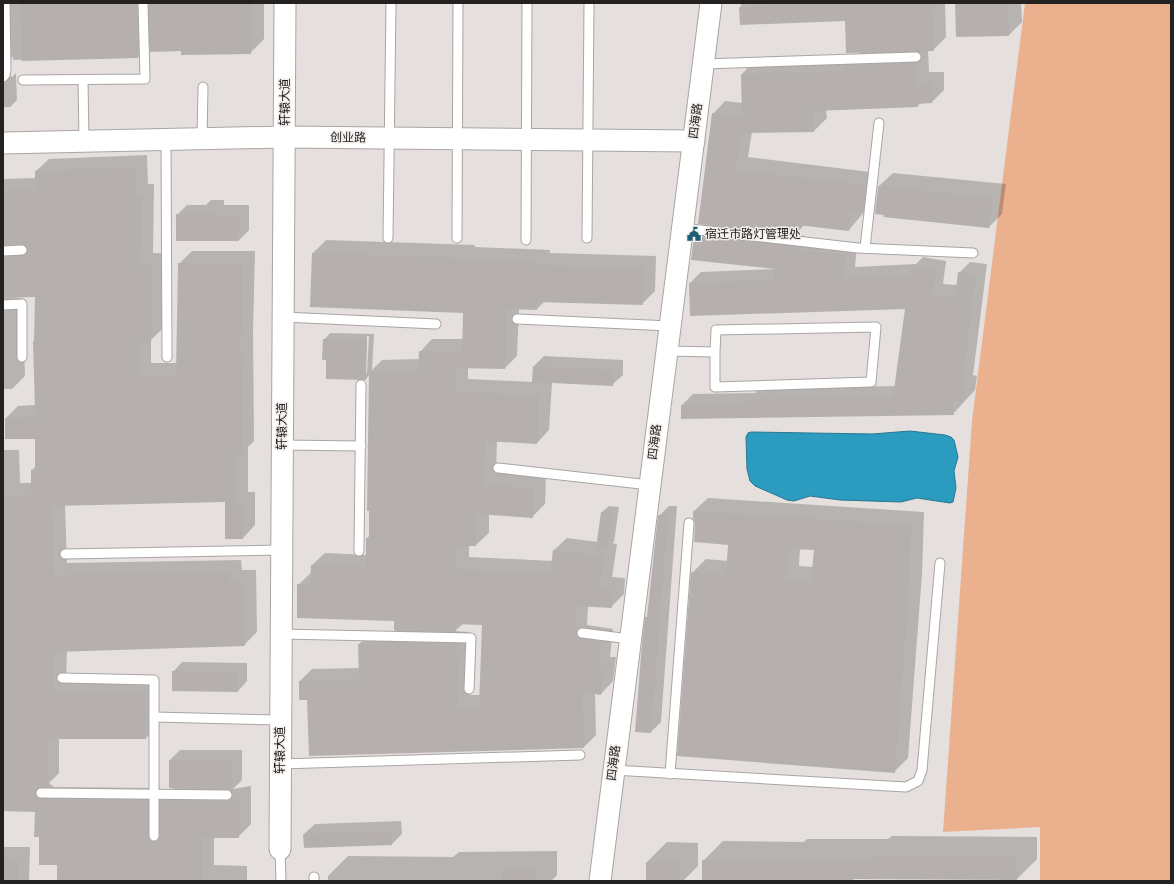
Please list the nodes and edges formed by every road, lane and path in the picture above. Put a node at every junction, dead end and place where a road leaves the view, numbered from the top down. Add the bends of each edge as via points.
1 (5, 3) edge
2 (144, 3) edge
3 (285, 3) edge
4 (391, 3) edge
5 (458, 3) edge
6 (527, 3) edge
7 (589, 3) edge
8 (711, 3) edge
9 (916, 57) dead end
10 (703, 64) junction
11 (3, 77) edge
12 (23, 80) dead end
13 (83, 80) junction
14 (203, 86) dead end
15 (878, 123) dead end
16 (284, 137) junction
17 (389, 138) junction
18 (202, 139) junction
19 (458, 139) junction
20 (166, 140) junction
21 (527, 140) junction
22 (588, 140) junction
23 (84, 141) junction
24 (694, 141) junction
25 (3, 143) edge
26 (682, 228) junction
27 (388, 238) dead end
28 (457, 238) dead end
29 (588, 238) dead end
30 (526, 240) dead end
31 (865, 248) junction
32 (22, 250) dead end
33 (3, 251) edge
34 (973, 252) dead end
35 (3, 305) edge
36 (283, 317) junction
37 (517, 319) dead end
38 (436, 324) dead end
39 (670, 326) junction
40 (667, 351) junction
41 (715, 352) junction
42 (22, 357) dead end
43 (167, 357) dead end
44 (361, 385) dead end
45 (282, 446) junction
46 (361, 446) junction
47 (498, 468) dead end
48 (650, 485) junction
49 (689, 523) dead end
50 (281, 550) junction
51 (359, 551) dead end
52 (65, 554) dead end
53 (940, 563) dead end
54 (582, 633) dead end
55 (281, 634) junction
56 (630, 638) junction
57 (62, 678) dead end
58 (469, 689) dead end
59 (154, 717) junction
60 (280, 720) junction
61 (580, 755) dead end
62 (280, 764) junction
63 (613, 770) junction
64 (670, 774) junction
65 (41, 793) dead end
66 (154, 794) junction
67 (227, 795) dead end
68 (154, 836) dead end
69 (280, 850) joint
70 (281, 881) edge
71 (600, 881) edge

1 - 11 lane via 6,69
2 - 13 lane via 145,80
3 - 16 street, 轩辕大道
4 - 17 lane
5 - 19 lane
6 - 21 lane
7 - 22 lane
8 - 10 street, 四海路
9 - 10 lane
10 - 24 street, 四海路
12 - 13 lane
13 - 23 lane
14 - 18 lane
15 - 31 lane
16 - 17 street, 创业路
16 - 18 street, 创业路
16 - 36 street, 轩辕大道
17 - 19 street, 创业路
17 - 27 lane
18 - 20 street, 创业路
19 - 21 street, 创业路
19 - 28 lane
20 - 23 street, 创业路
20 - 43 lane
21 - 22 street, 创业路
21 - 30 lane
22 - 24 street, 创业路
22 - 29 lane
23 - 25 street, 创业路
24 - 26 street, 四海路
26 - 31 lane
26 - 39 street, 四海路
31 - 34 lane
32 - 33 lane
35 - 42 lane via 22,304
36 - 38 lane
36 - 45 street, 轩辕大道
37 - 39 lane
39 - 40 street, 四海路
40 - 41 lane
40 - 48 street, 四海路
41 - 41 lane via 716,330 876,327 871,382 715,387
44 - 46 lane
45 - 46 lane
45 - 50 street, 轩辕大道
46 - 51 lane
47 - 48 lane
48 - 56 street, 四海路
49 - 64 lane
50 - 52 lane
50 - 55 street, 轩辕大道
53 - 64 lane via 922,770 918,781 906,787
54 - 56 lane
55 - 58 lane via 471,638
55 - 60 street, 轩辕大道
56 - 63 street, 四海路
57 - 59 lane via 154,680
59 - 60 lane
59 - 66 lane
60 - 62 street, 轩辕大道
61 - 62 lane
62 - 69 street, 轩辕大道
63 - 64 lane
63 - 71 street, 四海路
65 - 66 lane
66 - 67 lane
66 - 68 lane
69 - 70 lane

